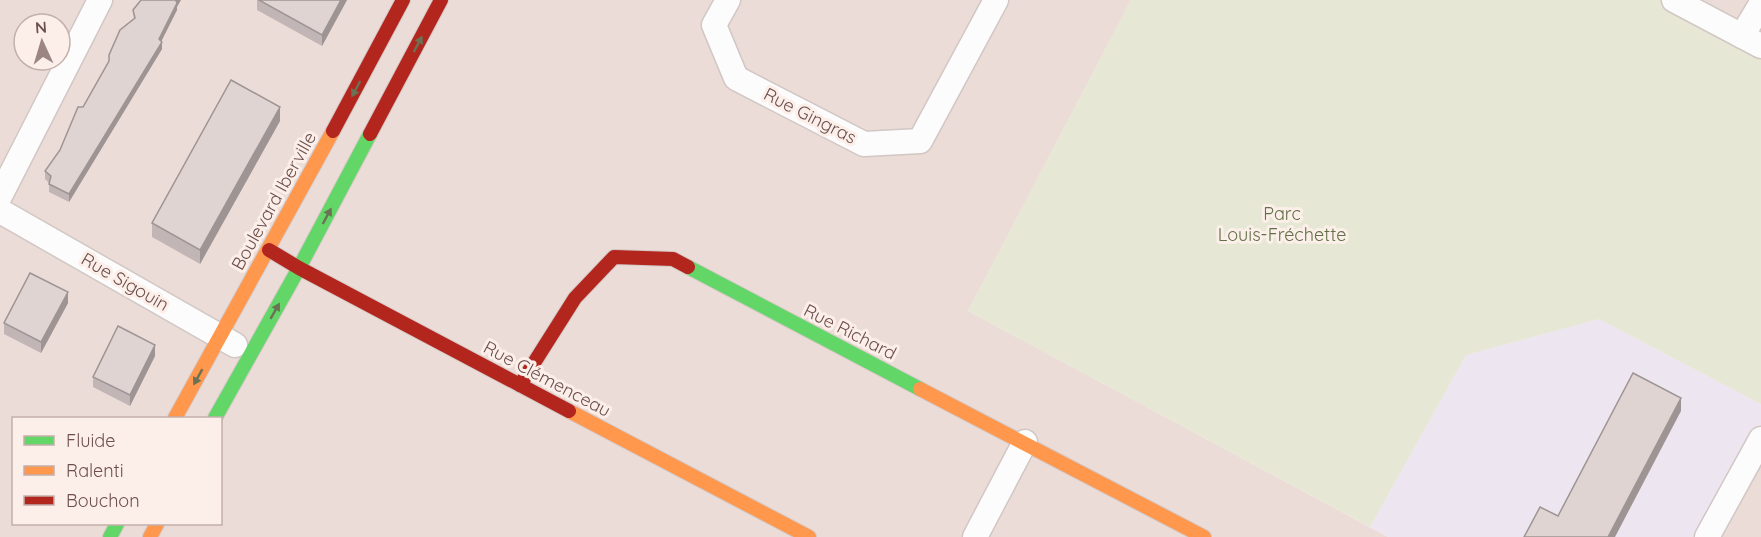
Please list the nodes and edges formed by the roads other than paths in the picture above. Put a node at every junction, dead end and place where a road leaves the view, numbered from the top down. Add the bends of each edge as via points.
1 (403, 0) edge
2 (441, 0) edge
3 (728, 0) edge
4 (996, 0) edge
5 (1674, 0) edge
6 (97, 1) edge
7 (1761, 4) edge
8 (1751, 41) edge
9 (0, 196) edge
10 (0, 211) edge
11 (269, 250) junction
12 (299, 268) junction
13 (220, 336) junction
14 (250, 354) junction
15 (520, 385) junction
16 (176, 417) edge
17 (216, 417) edge
18 (1761, 439) edge
19 (1025, 442) junction
20 (809, 537) edge
21 (975, 537) edge
22 (1204, 537) edge
23 (1707, 537) edge

1 -> 11 street, Boulevard Iberville
12 -> 2 street
3 - 4 street, Rue Gingras via 714,25 736,78 864,144 920,141
5 - 8 street
6 - 9 street
7 - 8 street
10 - 13 street, Rue Sigouin
11 - 12 street, Rue Clémenceau
11 - 13 street, Boulevard Iberville
14 -> 12 street
12 - 15 street, Rue Clémenceau
13 - 14 street, Rue Sigouin
13 -> 16 street, Boulevard Iberville
14 - 17 street
15 - 19 street, Rue Richard via 575,298 614,257 673,259
15 - 20 street, Rue Clémenceau
18 - 23 street
19 - 21 street
19 - 22 street, Rue Richard

